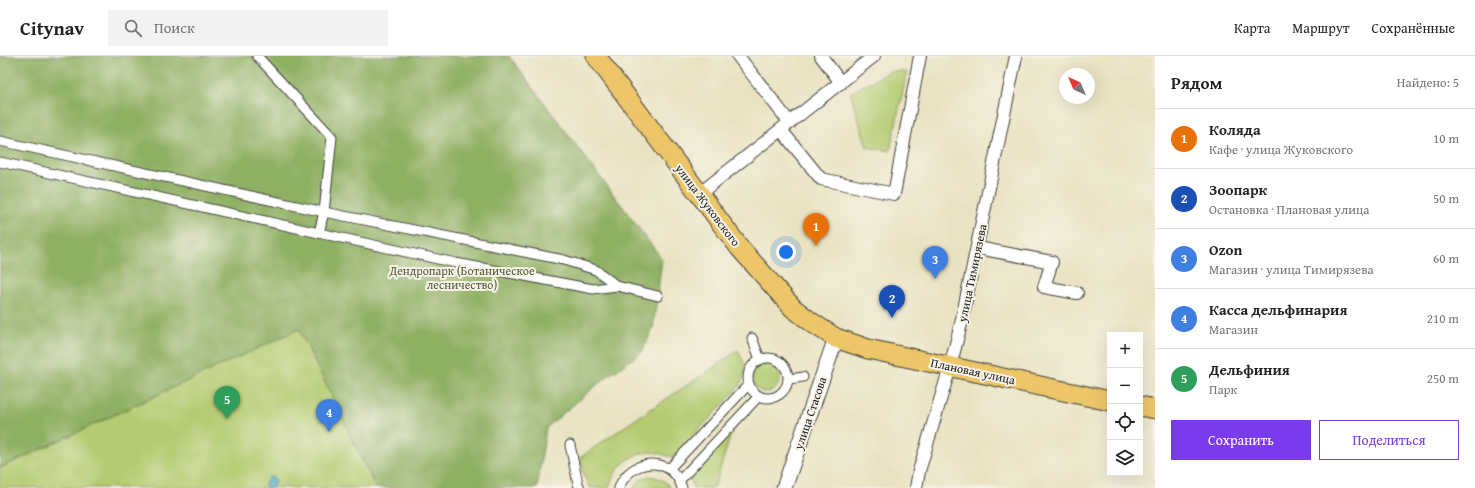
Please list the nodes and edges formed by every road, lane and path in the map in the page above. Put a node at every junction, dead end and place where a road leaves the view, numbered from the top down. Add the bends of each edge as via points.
1 (256, 56) edge
2 (596, 56) edge
3 (738, 56) edge
4 (821, 56) edge
5 (874, 56) edge
6 (920, 56) edge
7 (1016, 56) edge
8 (841, 82) junction
9 (786, 127) junction
10 (0, 142) edge
11 (0, 162) edge
12 (699, 194) junction
13 (324, 212) junction
14 (319, 233) junction
15 (978, 248) junction
16 (617, 286) junction
17 (1077, 293) dead end
18 (658, 296) dead end
19 (752, 338) dead end
20 (836, 338) junction
21 (760, 359) junction
22 (950, 367) junction
23 (803, 377) dead end
24 (789, 379) junction
25 (749, 384) junction
26 (759, 396) junction
27 (1107, 400) edge
28 (1143, 407) edge
29 (1155, 409) edge
30 (570, 445) dead end
31 (669, 469) junction
32 (680, 484) edge
33 (580, 488) edge
34 (620, 488) edge
35 (784, 488) edge
36 (916, 488) edge

1 - 13 street via 332,137
2 - 12 main road, улица Жуковского
3 - 9 street
4 - 8 street
5 - 8 street
6 - 9 street via 894,194 821,179
7 - 15 street, улица Тимирязева
8 - 9 street
9 - 12 street
10 - 13 street
11 - 14 street
12 - 20 main road, улица Жуковского via 740,247 793,308
13 - 14 street
13 - 16 street via 564,260 596,270
14 - 16 street via 593,289
15 - 17 street via 1052,262 1044,287
15 - 22 street, улица Тимирязева
16 - 18 street
19 - 21 street
20 - 22 main road, Плановая улица via 868,350
20 - 35 street, улица Стасова
21 - 24 street via 773,358 780,361 785,366
21 - 25 street via 748,374
22 - 27 main road, Плановая улица
22 - 36 street, улица Тимирязева
23 - 24 street
24 - 26 street via 787,386 778,396
25 - 26 street
25 - 31 street
26 - 32 street
28 - 29 main road
30 - 33 street
31 - 32 street via 677,476
31 - 34 street via 649,463 638,466 622,480

